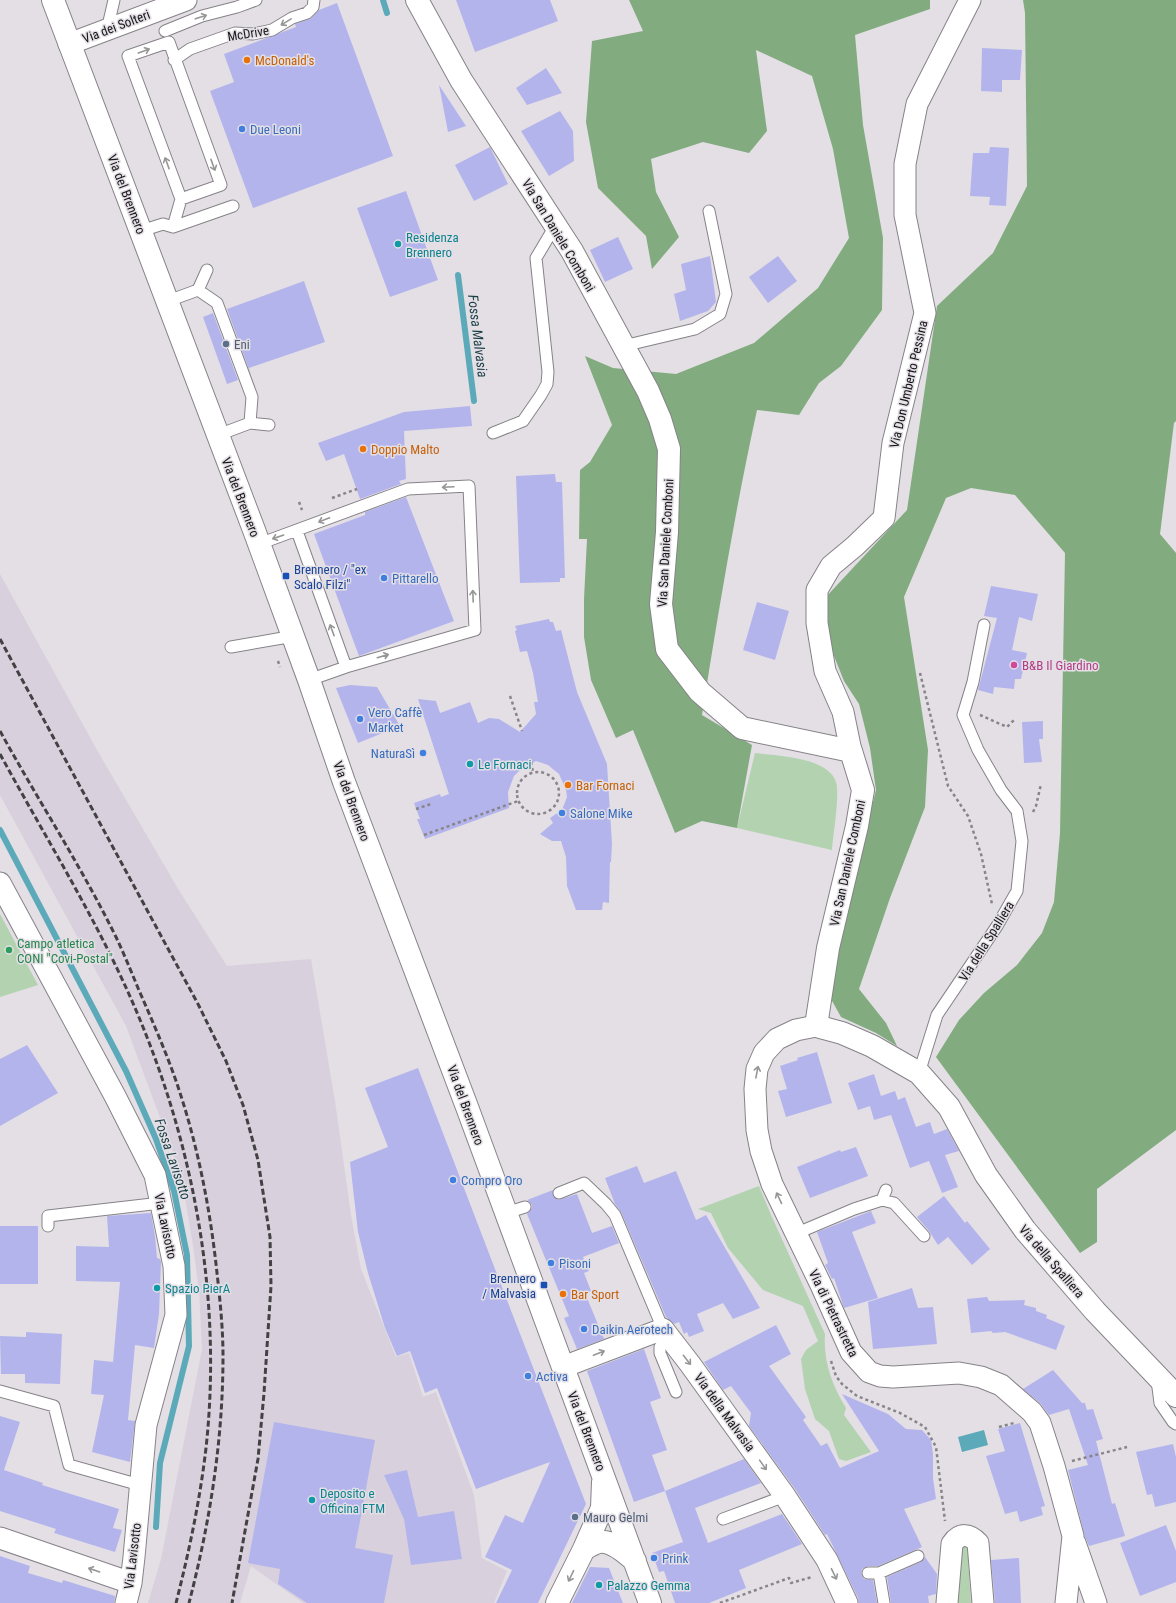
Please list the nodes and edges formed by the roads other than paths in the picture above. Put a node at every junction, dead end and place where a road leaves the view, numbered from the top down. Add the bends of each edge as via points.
1 (53, 0) edge
2 (114, 0) edge
3 (186, 0) edge
4 (256, 0) edge
5 (314, 0) edge
6 (417, 0) edge
7 (970, 0) edge
8 (158, 11) junction
9 (107, 30) junction
10 (165, 31) junction
11 (169, 42) junction
12 (69, 44) junction
13 (174, 60) junction
14 (180, 200) junction
15 (233, 206) dead end
16 (709, 211) dead end
17 (555, 226) junction
18 (173, 227) junction
19 (141, 230) junction
20 (207, 270) dead end
21 (198, 290) junction
22 (168, 301) junction
23 (624, 346) junction
24 (250, 423) junction
25 (269, 425) dead end
26 (493, 433) dead end
27 (218, 435) junction
28 (297, 531) junction
29 (259, 544) junction
30 (984, 625) dead end
31 (294, 636) junction
32 (231, 646) dead end
33 (346, 667) junction
34 (310, 680) junction
35 (851, 750) junction
36 (0, 883) edge
37 (816, 1026) junction
38 (918, 1073) junction
39 (559, 1193) dead end
40 (161, 1203) junction
41 (48, 1226) dead end
42 (795, 1234) junction
43 (924, 1236) dead end
44 (663, 1337) junction
45 (563, 1367) junction
46 (1157, 1376) junction
47 (0, 1391) edge
48 (676, 1392) dead end
49 (1176, 1396) edge
50 (1176, 1424) edge
51 (603, 1475) junction
52 (140, 1485) junction
53 (785, 1496) junction
54 (723, 1519) dead end
55 (1073, 1536) junction
56 (0, 1538) edge
57 (584, 1549) junction
58 (918, 1556) dead end
59 (635, 1561) junction
60 (131, 1583) junction
61 (126, 1603) edge
62 (557, 1603) edge
63 (650, 1603) edge
64 (847, 1603) edge
65 (884, 1603) edge
66 (947, 1603) edge
67 (983, 1603) edge
68 (1066, 1603) edge
69 (1096, 1603) edge

1 - 12 main road, Via del Brennero
2 - 9 lane
3 - 8 street, Via dei Solteri
10 -> 4 lane, McDrive via 202,16
5 -> 13 lane, McDrive via 313,8 307,13 292,18 272,30 253,34 235,33 190,49
6 - 17 main road, Via San Daniele Comboni via 461,80
7 - 35 street, Via Don Umberto Pessina via 917,104 905,164 905,215 925,313 893,443 884,518 831,566 817,590 817,623 825,671 843,712
8 - 9 street, Via dei Solteri
8 - 10 lane
9 - 12 street, Via dei Solteri
10 - 11 lane
11 - 13 lane
14 -> 11 lane via 128,56
12 - 19 main road, Via del Brennero
13 -> 14 lane via 221,185
14 - 18 lane
15 - 18 lane
16 - 23 lane via 726,294 720,314 695,329
17 - 23 main road, Via San Daniele Comboni via 572,251
17 - 26 lane via 536,258 548,372 547,384 523,421
18 - 19 lane via 163,224
19 - 22 main road, Via del Brennero
20 - 21 lane
21 - 22 lane
21 - 24 lane via 217,303 252,397
22 - 27 main road, Via del Brennero
23 - 35 main road, Via San Daniele Comboni via 648,391 669,449 667,532 661,604 667,649 700,692 742,728
24 - 25 lane
24 - 27 lane
27 - 29 main road, Via del Brennero
28 -> 29 lane
33 -> 28 lane
33 -> 28 lane via 475,630 469,486 408,489
29 - 31 main road, Via del Brennero
30 - 38 lane, Via della Spalliera via 963,714 978,750 1001,790 1017,811 1021,835 1017,891 998,926 937,1016
31 - 32 lane
31 - 34 main road, Via del Brennero
33 - 34 lane
34 - 45 main road, Via del Brennero via 344,782 515,1210
35 - 37 main road, Via San Daniele Comboni via 863,790 828,948
36 - 40 street, Via Lavisotto via 152,1168
37 - 38 main road, Via della Spalliera via 842,1033 872,1046
42 -> 37 street, Via di Pietrastretta via 772,1184 761,1151 756,1113 756,1076 764,1053 778,1039 796,1030
38 - 46 main road, Via della Spalliera via 949,1107 986,1175 1025,1230 1095,1311
39 - 44 lane, Via della Malvasia via 584,1183 615,1215
40 - 41 lane via 48,1216
40 - 52 street, Via Lavisotto via 174,1266 176,1315 146,1425
42 - 43 lane via 884,1195
42 - 55 street, Via di Pietrastretta via 851,1352 869,1372 893,1377 959,1373 981,1377 1001,1385 1032,1412 1040,1423
45 -> 44 street
44 - 48 lane, Via della Malvasia via 660,1353
44 -> 53 street, Via della Malvasia via 694,1370
45 - 51 main road, Via del Brennero
46 - 49 main road, Via della Spalliera
46 - 50 lane via 1160,1403
47 - 52 lane via 54,1406 69,1465
51 - 57 main road via 602,1508
51 - 59 main road, Via del Brennero
52 - 60 street, Via Lavisotto
53 - 54 lane
53 -> 64 street, Via della Malvasia via 828,1560
55 - 68 street, Via di Pietrastretta
55 - 69 street, Via di Pietrastretta
60 -> 56 street
57 - 59 main road via 599,1542 624,1551
57 -> 62 main road
58 - 65 lane via 873,1573
59 - 63 main road, Via del Brennero
60 - 61 street, Via Lavisotto
66 - 67 street via 952,1544 959,1537 965,1536 972,1537 978,1543

